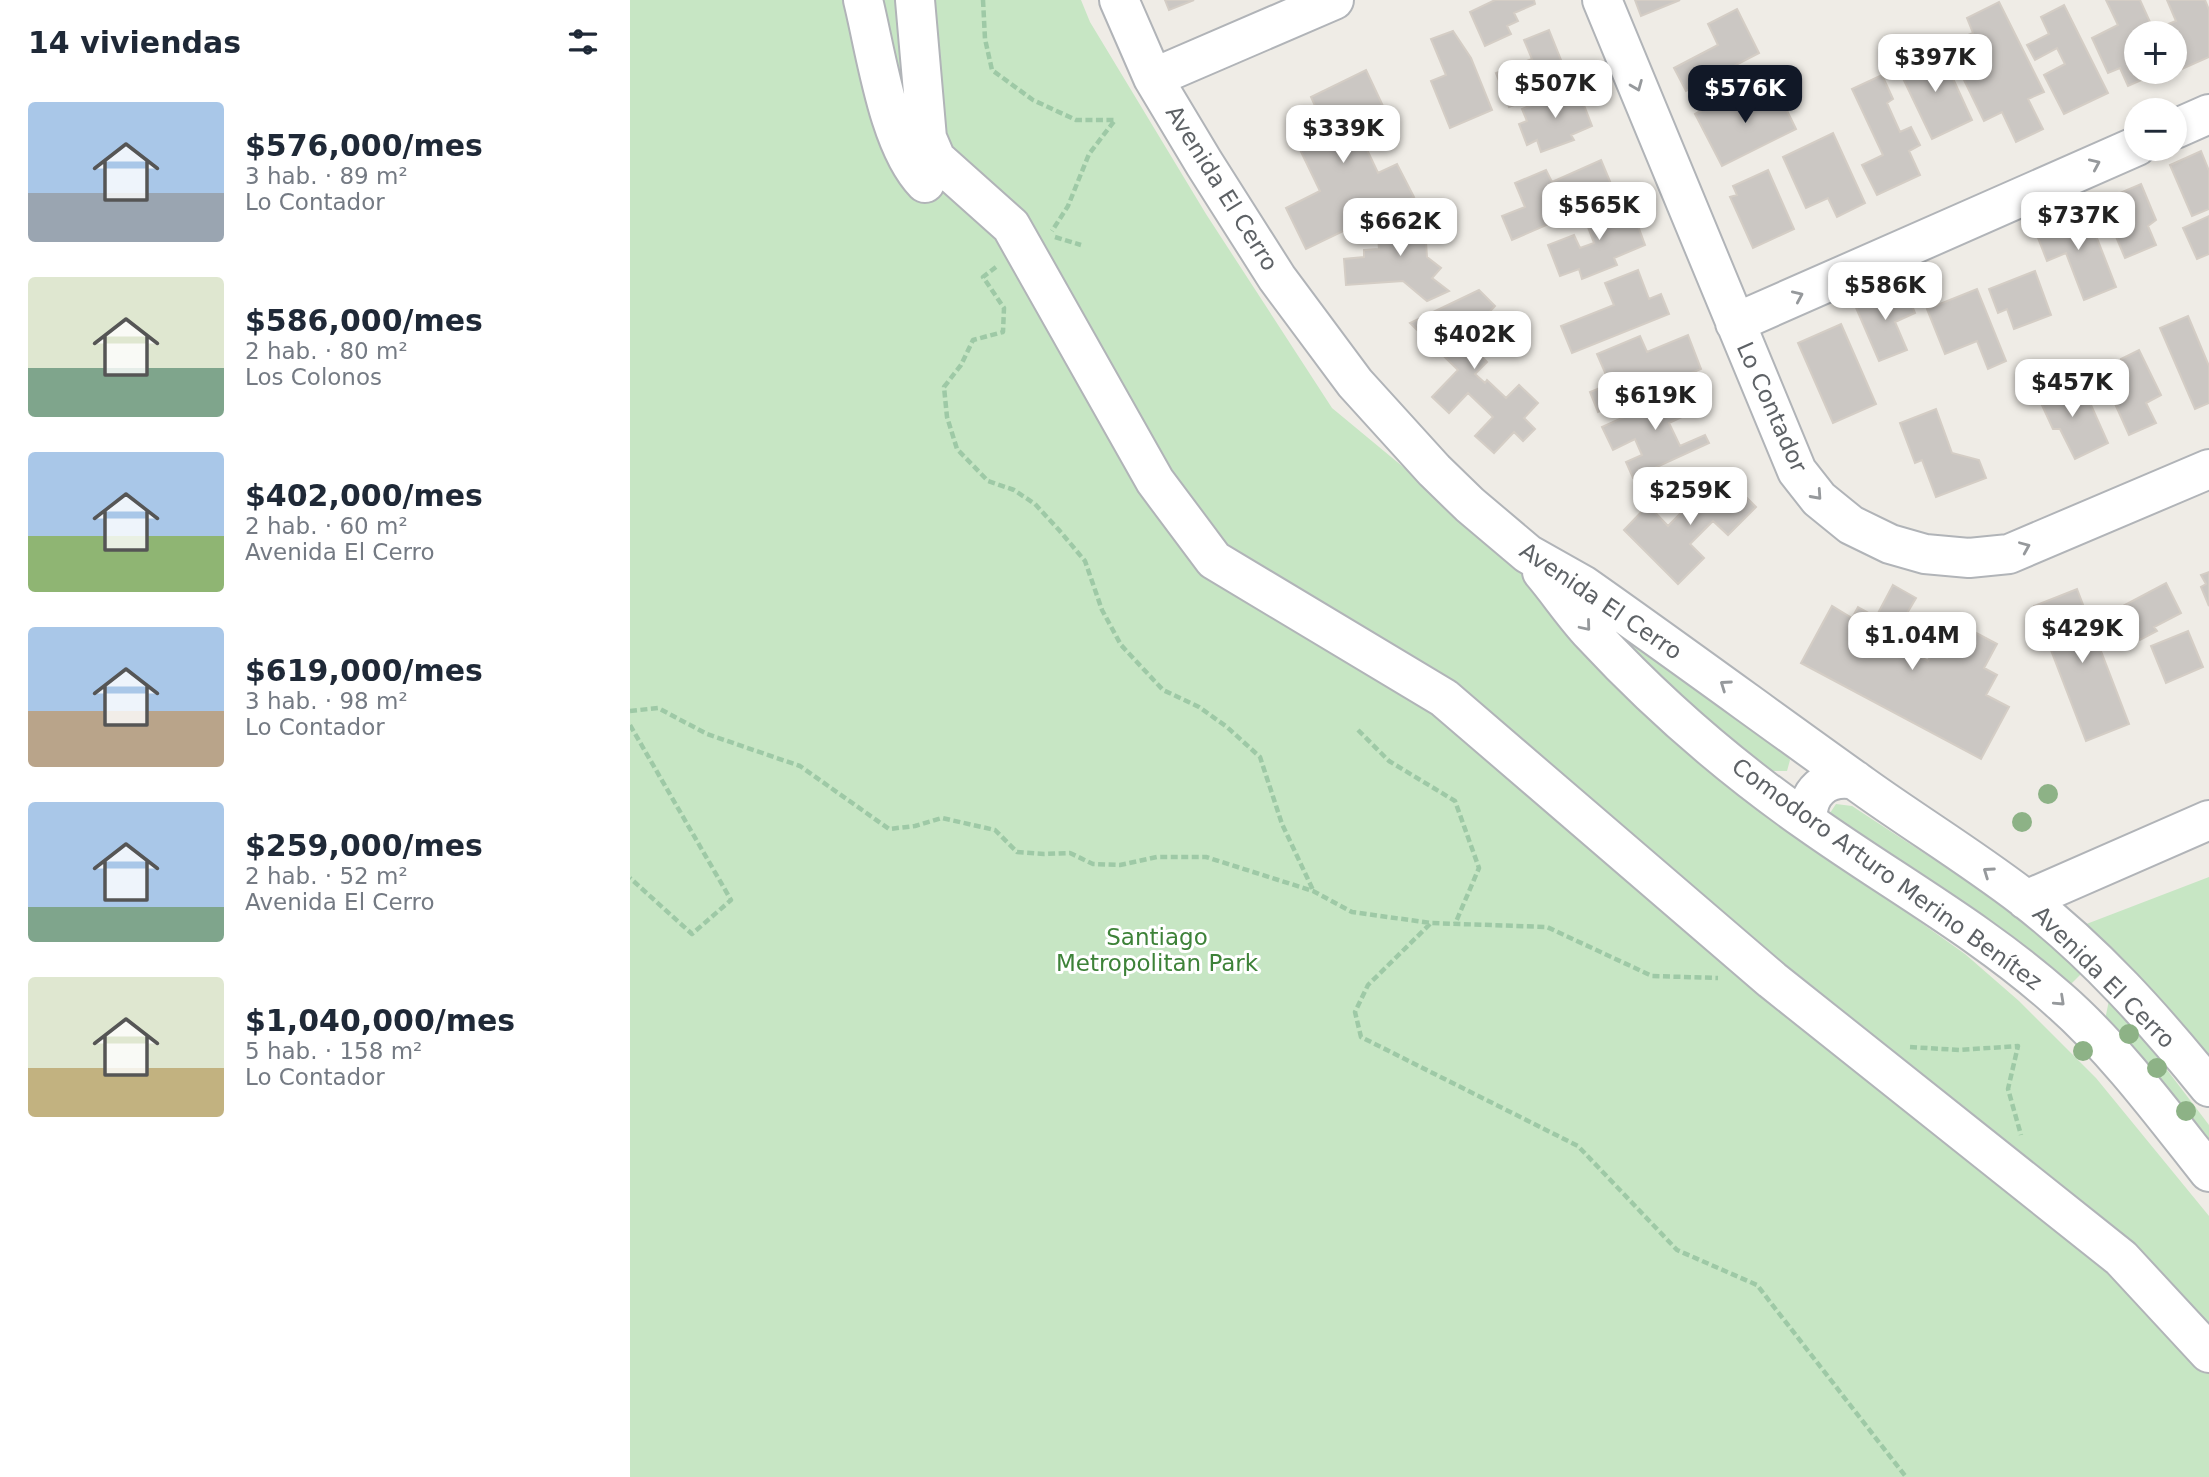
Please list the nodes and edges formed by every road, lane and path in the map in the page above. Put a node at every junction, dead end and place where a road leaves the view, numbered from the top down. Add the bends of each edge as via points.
1 (863, 0) edge
2 (915, 0) edge
3 (983, 0) edge
4 (1119, 0) edge
5 (1334, 0) edge
6 (1602, 0) edge
7 (1153, 78) junction
8 (2209, 114) edge
9 (2187, 124) edge
10 (2124, 152) edge
11 (1038, 243) junction
12 (1735, 323) junction
13 (2209, 469) edge
14 (1528, 554) junction
15 (630, 711) edge
16 (630, 725) edge
17 (1780, 725) junction
18 (1358, 730) dead end
19 (1748, 776) junction
20 (1855, 780) junction
21 (2209, 820) edge
22 (1808, 822) junction
23 (630, 878) edge
24 (1313, 891) junction
25 (2026, 900) junction
26 (1455, 924) dead end
27 (2018, 1046) dead end
28 (2209, 1087) edge
29 (2024, 1146) dead end
30 (2209, 1172) edge
31 (2209, 1353) edge
32 (1906, 1477) edge

1 - 11 street via 893,124 920,177 930,187
2 - 11 street via 927,138 936,159 1011,226
3 - 11 path via 992,71 1033,100 1076,120 1115,120 1089,154 1068,206
4 - 7 street, Avenida El Cerro
5 - 7 street
6 -> 12 street, Lo Contador
7 - 14 street, Avenida El Cerro via 1277,278 1347,373 1434,470
8 - 9 street
12 -> 10 street
11 - 24 path via 983,277 1004,308 1003,332 973,340 944,387 957,449 988,481 1035,504 1059,530 1085,561 1102,610 1121,645 1163,690 1199,707 1259,757 1282,824
11 - 31 street via 1155,481 1214,560 1444,698 1772,981 2121,1258
12 -> 13 street, Lo Contador via 1797,471 1819,499 1851,525 1890,544 1958,557 2009,554
17 -> 14 street, Avenida El Cerro via 1583,585
14 -> 19 street, Comodoro Arturo Merino Benítez via 1609,652
15 - 24 path via 658,708 707,734 800,765 889,829 942,818 995,830 1017,852 1070,853 1093,864 1120,865 1157,857 1206,857
16 - 23 path via 731,901 692,934
17 - 19 street via 1791,745 1785,769 1762,780
17 - 20 street, Avenida El Cerro
18 - 26 path via 1389,761 1455,801 1479,868
19 - 22 street, Comodoro Arturo Merino Benítez
20 - 22 street via 1833,779 1823,784 1810,801
25 -> 20 street, Avenida El Cerro
21 - 25 street
22 -> 30 street, Comodoro Arturo Merino Benítez via 1988,943 2060,1001 2106,1048
24 - 32 path via 1352,912 1431,923 1368,985 1355,1012 1361,1037 1578,1146 1677,1250 1757,1285
25 - 28 street, Avenida El Cerro via 2136,1002
27 - 29 path via 2008,1089

